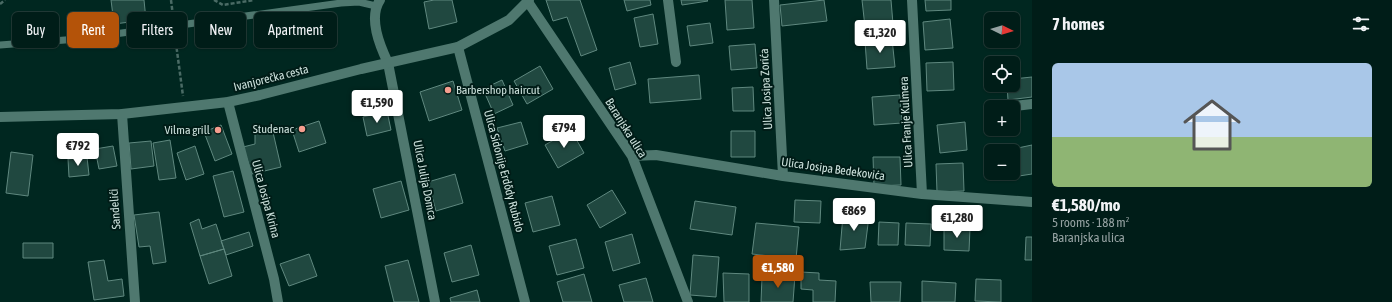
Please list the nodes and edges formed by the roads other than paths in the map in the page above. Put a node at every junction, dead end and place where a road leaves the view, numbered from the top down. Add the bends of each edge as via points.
1 (668, 0) edge
2 (774, 0) edge
3 (912, 0) edge
4 (529, 1) edge
5 (378, 3) edge
6 (0, 45) edge
7 (458, 47) junction
8 (676, 62) dead end
9 (388, 63) junction
10 (228, 102) junction
11 (1032, 104) edge
12 (1020, 105) edge
13 (122, 114) junction
14 (0, 117) edge
15 (632, 156) junction
16 (783, 176) junction
17 (922, 194) junction
18 (1032, 202) edge
19 (135, 302) edge
20 (278, 302) edge
21 (436, 302) edge
22 (525, 302) edge
23 (688, 302) edge

1 - 8 street
2 - 16 street, Ulica Josipa Zorića
3 - 17 street, Ulica Franje Kulmera
4 - 7 street, Ivanjorečka cesta via 509,20
4 - 15 street, Baranjska ulica
5 - 6 lane via 341,3 78,39
5 - 9 street, Ulica Julija Domca via 375,17 378,42
7 - 9 street, Ivanjorečka cesta
7 - 22 street, Ulica Sidonije Erdődy Rubido
9 - 10 street, Ivanjorečka cesta
9 - 21 street, Ulica Julija Domca
10 - 13 street, Ivanjorečka cesta
10 - 20 street, Ulica Josipa Kirina
11 - 12 street
13 - 14 street, Ivanjorečka cesta
13 - 19 street, Sandelići
15 - 16 street, Ulica Josipa Bedekovića via 656,155
15 - 23 street, Baranjska ulica
16 - 17 street, Ulica Josipa Bedekovića
17 - 18 street, Ulica Josipa Bedekovića

